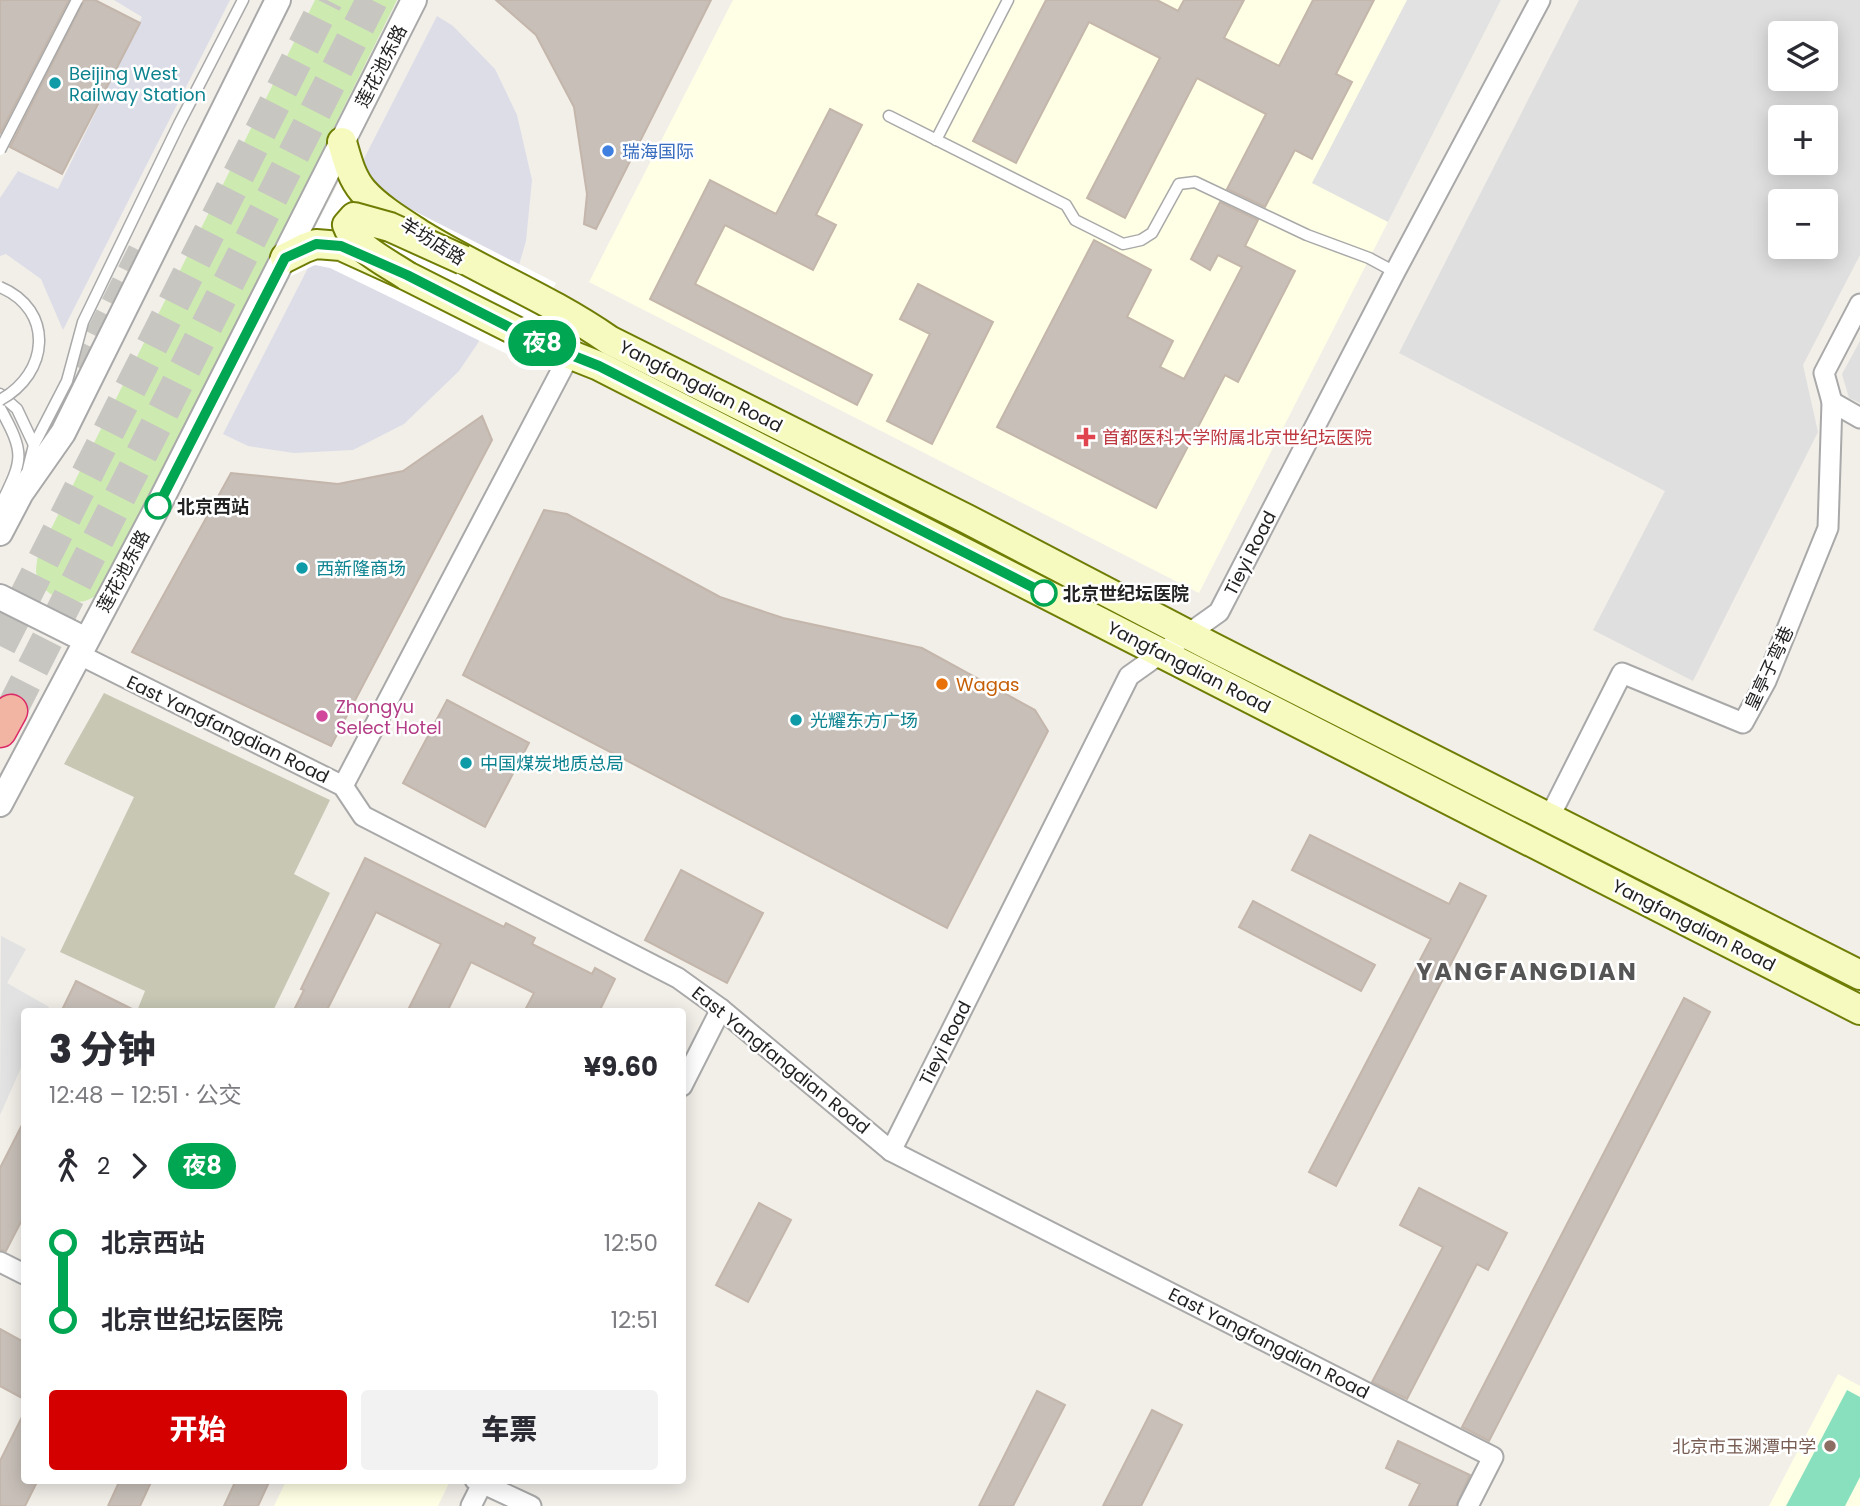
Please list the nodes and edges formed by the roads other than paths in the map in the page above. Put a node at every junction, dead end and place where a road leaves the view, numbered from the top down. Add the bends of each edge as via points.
1 (77, 0) edge
2 (243, 0) edge
3 (278, 0) edge
4 (414, 0) edge
5 (1008, 0) edge
6 (1540, 0) edge
7 (889, 116) dead end
8 (936, 140) junction
9 (0, 150) edge
10 (346, 155) junction
11 (295, 253) junction
12 (463, 261) junction
13 (1395, 272) junction
14 (407, 275) junction
15 (0, 287) edge
16 (1860, 304) edge
17 (556, 306) joint
18 (570, 354) junction
19 (0, 394) edge
20 (0, 400) edge
21 (1832, 402) junction
22 (0, 408) edge
23 (1860, 418) edge
24 (63, 433) junction
25 (34, 445) junction
26 (21, 493) junction
27 (0, 506) edge
28 (0, 533) edge
29 (0, 554) edge
30 (0, 597) edge
31 (1186, 634) junction
32 (82, 647) junction
33 (1162, 653) junction
34 (343, 786) junction
35 (0, 804) edge
36 (1550, 817) junction
37 (1860, 975) edge
38 (721, 1009) junction
39 (1860, 1010) edge
40 (686, 1078) edge
41 (891, 1151) junction
42 (0, 1262) edge
43 (21, 1272) edge
44 (479, 1484) edge
45 (484, 1484) edge
46 (471, 1506) edge
47 (531, 1506) edge
48 (1468, 1506) edge

1 - 9 lane, bridge
2 - 25 lane via 88,310 67,381
3 - 24 street
4 - 10 street, 莲花池东路
5 - 8 lane
6 - 13 street, Tieyi Road
7 - 8 lane
8 - 13 lane via 1066,205 1074,220 1123,244 1152,233 1179,184 1195,183
10 - 11 street, 莲花池东路
10 - 12 main road, 羊坊店路, bridge via 363,191 398,220
11 - 14 main road, Yangfangdian Road, bridge via 316,244 341,246
11 - 32 street, 莲花池东路
12 - 14 main road, bridge via 390,227 354,218 347,225 350,233
12 - 17 main road, 羊坊店路
13 - 31 street, Tieyi Road via 1219,612
14 - 18 main road, Yangfangdian Road
15 - 20 lane, bridge via 30,310 39,335 31,373
16 - 21 street via 1824,373
17 - 31 main road, Yangfangdian Road via 609,340
18 - 33 main road, Yangfangdian Road
18 - 34 street
19 - 25 lane via 17,409
21 - 23 street
21 - 36 street, 皇亭子弯巷 via 1828,528 1766,681 1743,723 1622,673
22 - 27 lane via 20,450
24 - 26 street
24 - 29 street
25 - 26 lane
26 - 28 street
30 - 32 street
31 - 33 street, Tieyi Road
31 - 36 main road, Yangfangdian Road
32 - 34 street, East Yangfangdian Road
32 - 35 street, 莲花池东路
33 - 39 main road, Yangfangdian Road
33 - 41 street, Tieyi Road via 1129,676
34 - 38 street, East Yangfangdian Road via 363,817 678,978
36 - 37 main road, Yangfangdian Road
38 - 40 street
38 - 41 street, East Yangfangdian Road
41 - 48 street, East Yangfangdian Road via 1493,1457
42 - 43 street
44 - 46 street
45 - 47 street

